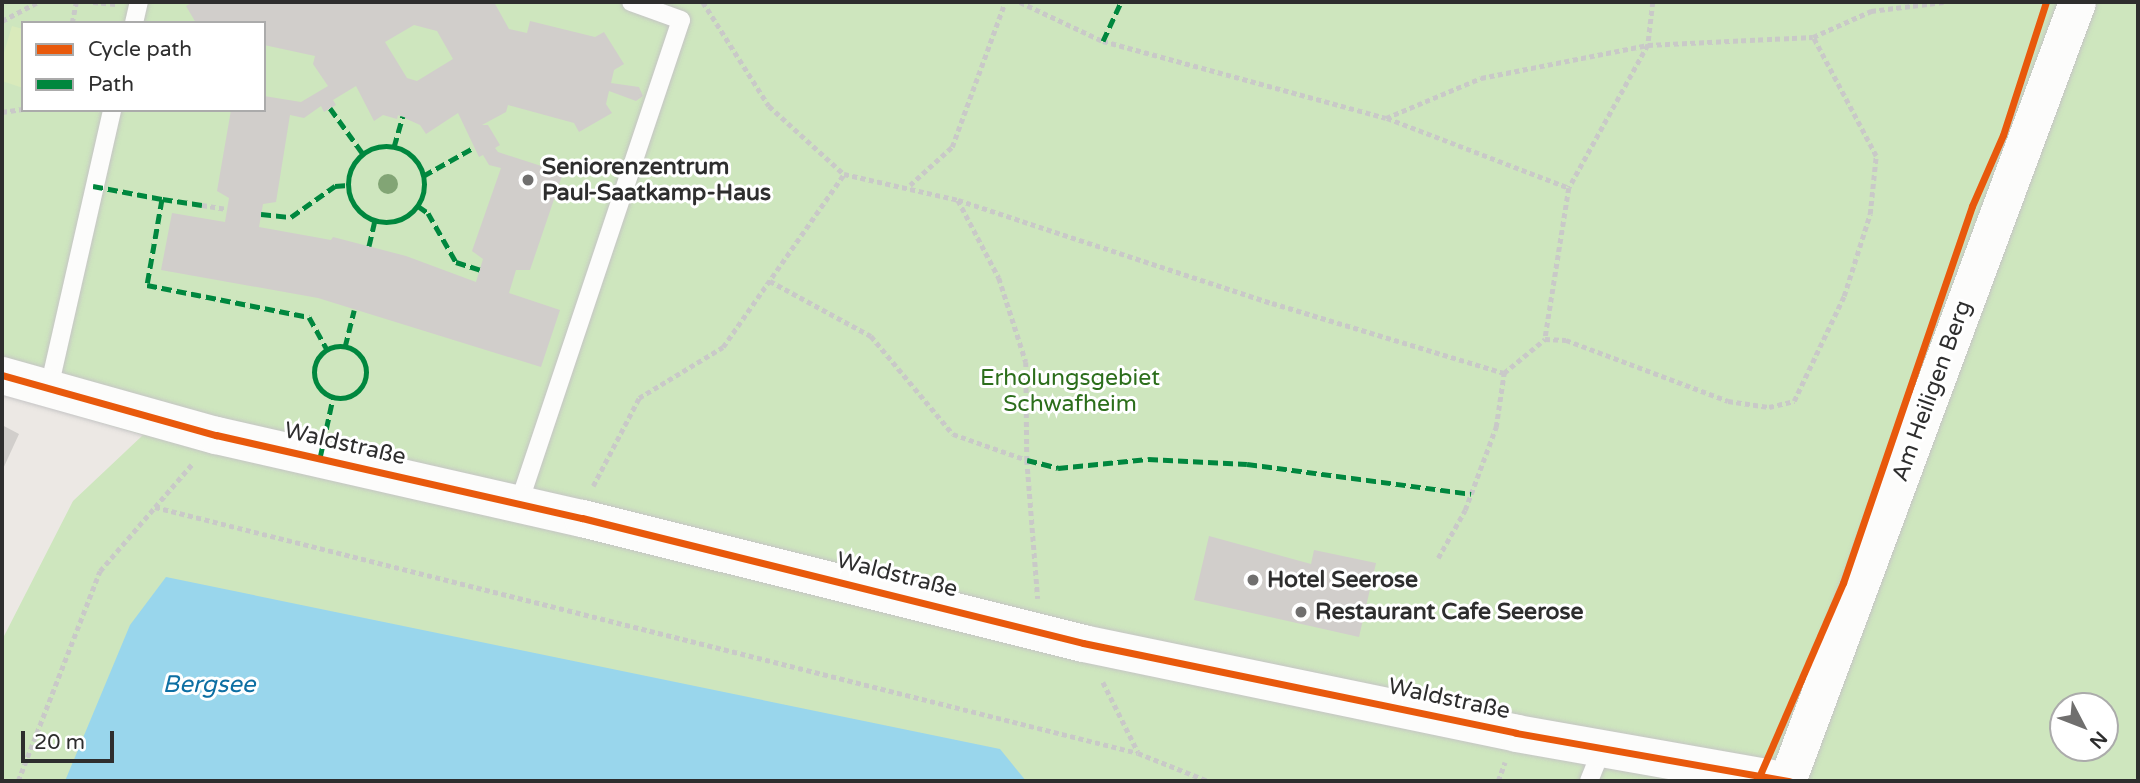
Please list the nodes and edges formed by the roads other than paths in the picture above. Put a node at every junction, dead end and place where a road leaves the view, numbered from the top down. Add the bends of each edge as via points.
1 (139, 2) edge
2 (631, 2) edge
3 (2077, 2) edge
4 (134, 21) edge
5 (112, 112) edge
6 (2, 375) edge
7 (49, 388) junction
8 (519, 503) junction
9 (1595, 765) edge
10 (1788, 781) edge

1 - 4 lane
2 - 8 lane via 681,20
3 - 10 street, Am Heiligen Berg
5 - 7 lane
6 - 7 street, Waldstraße
7 - 8 street, Waldstraße via 216,435
8 - 9 street, Waldstraße
9 - 10 street, Waldstraße

